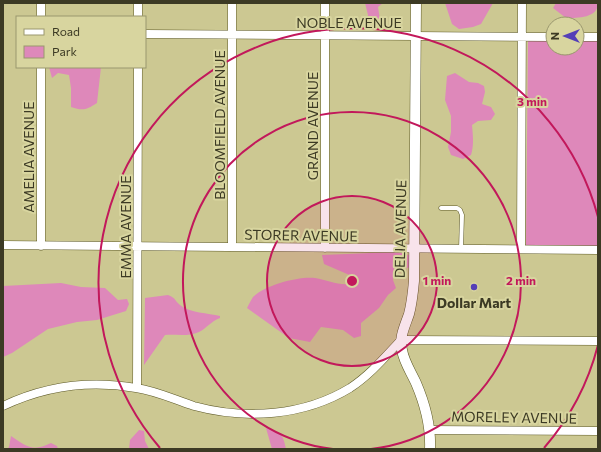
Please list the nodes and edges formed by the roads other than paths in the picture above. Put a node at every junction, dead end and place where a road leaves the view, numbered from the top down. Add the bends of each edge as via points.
1 (41, 3) edge
2 (138, 3) edge
3 (232, 3) edge
4 (325, 3) edge
5 (416, 3) edge
6 (522, 3) edge
7 (41, 16) edge
8 (138, 16) edge
9 (146, 34) edge
10 (232, 35) junction
11 (326, 35) junction
12 (416, 36) junction
13 (522, 37) junction
14 (545, 37) edge
15 (585, 37) edge
16 (598, 37) edge
17 (41, 68) edge
18 (138, 68) edge
19 (441, 208) dead end
20 (3, 246) edge
21 (41, 246) junction
22 (138, 246) junction
23 (232, 247) junction
24 (325, 248) junction
25 (415, 248) junction
26 (461, 249) junction
27 (521, 249) junction
28 (598, 250) edge
29 (401, 340) junction
30 (598, 342) edge
31 (137, 388) junction
32 (3, 406) edge
33 (429, 430) junction
34 (598, 431) edge
35 (430, 449) edge

1 - 7 street
2 - 8 street
3 - 10 street, BLOOMFIELD AVENUE
4 - 11 street, GRAND AVENUE
5 - 12 street, DELIA AVENUE
6 - 13 street
9 - 10 street, NOBLE AVENUE
10 - 11 street, NOBLE AVENUE
10 - 23 street, BLOOMFIELD AVENUE
11 - 12 street, NOBLE AVENUE
11 - 24 street, GRAND AVENUE
12 - 13 street, NOBLE AVENUE
12 - 25 street, DELIA AVENUE
13 - 14 street, NOBLE AVENUE
13 - 27 street
15 - 16 street
17 - 21 street, AMELIA AVENUE
18 - 22 street, EMMA AVENUE
19 - 26 lane via 460,210
20 - 21 street, STORER AVENUE
21 - 22 street, STORER AVENUE
22 - 23 street, STORER AVENUE
22 - 31 street, EMMA AVENUE
23 - 24 street, STORER AVENUE
24 - 25 street, STORER AVENUE
25 - 26 street, STORER AVENUE
25 - 29 street, DELIA AVENUE via 413,296
26 - 27 street, STORER AVENUE
27 - 28 street, STORER AVENUE
29 - 30 street
29 - 31 street via 370,372 350,387 324,401 286,412 228,413 194,406
29 - 33 street, DELIA AVENUE via 406,361 425,405
31 - 32 street via 101,384 61,387 31,394
33 - 34 street, MORELEY AVENUE
33 - 35 street, DELIA AVENUE

